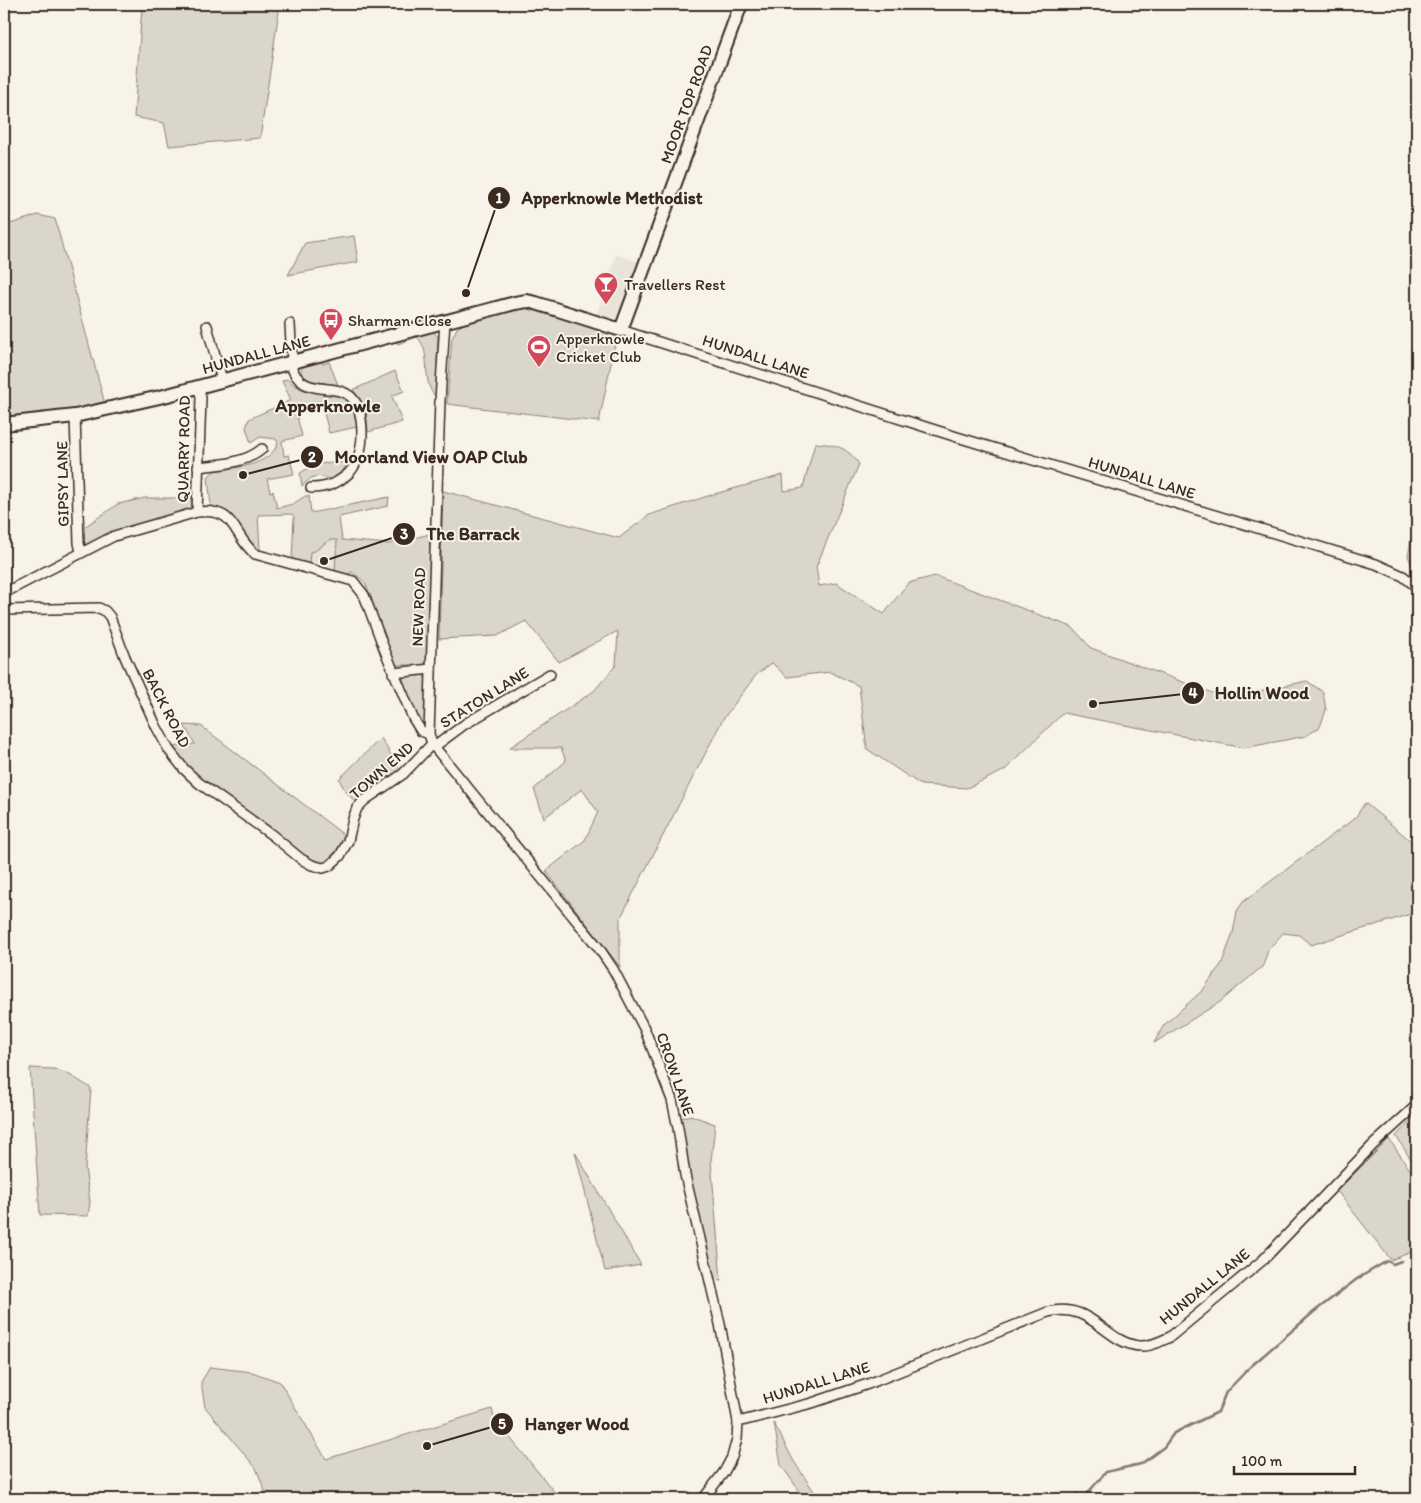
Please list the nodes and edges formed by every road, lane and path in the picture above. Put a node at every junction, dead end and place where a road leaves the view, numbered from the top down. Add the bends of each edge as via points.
1 (741, 4) edge
2 (445, 321) junction
3 (290, 324) dead end
4 (207, 326) dead end
5 (621, 330) junction
6 (291, 362) junction
7 (222, 380) junction
8 (199, 387) junction
9 (75, 416) junction
10 (4, 424) edge
11 (262, 449) dead end
12 (198, 466) junction
13 (315, 485) dead end
14 (197, 512) junction
15 (81, 552) junction
16 (1417, 587) edge
17 (4, 593) edge
18 (4, 610) edge
19 (431, 669) junction
20 (393, 673) junction
21 (550, 674) dead end
22 (429, 734) junction
23 (433, 745) junction
24 (323, 868) joint
25 (1417, 1105) edge
26 (738, 1422) junction
27 (703, 1499) edge

1 - 5 street, MOOR TOP ROAD
2 - 5 street, HUNDALL LANE via 515,302 527,302
2 - 6 street, HUNDALL LANE
2 - 19 street, NEW ROAD
3 - 6 street
4 - 7 street
5 - 16 street, HUNDALL LANE via 957,437 1376,564 1403,576
6 - 7 street, HUNDALL LANE
6 - 13 street via 293,374 301,383 347,393 361,412 362,443 353,468 328,487
7 - 8 street, HUNDALL LANE
8 - 9 street, HUNDALL LANE
8 - 12 street, QUARRY ROAD
9 - 10 street, HUNDALL LANE
9 - 15 street, GIPSY LANE
11 - 12 street via 245,458
12 - 14 street, QUARRY ROAD
14 - 15 street via 114,536
14 - 20 street via 210,510 224,516 254,554 353,581 364,595
15 - 17 street
18 - 24 street, BACK ROAD via 99,608 105,611 156,726 184,770 198,784 301,859
19 - 20 street
19 - 22 street, NEW ROAD
20 - 22 street via 421,731
21 - 23 street, STATON LANE
22 - 23 street, NEW ROAD
23 - 24 street, TOWN END via 403,774 357,808 348,841 340,856
23 - 26 street, CROW LANE via 598,947 645,1030 676,1113 685,1175 720,1324
25 - 26 street, HUNDALL LANE via 1373,1145 1263,1260 1170,1337 1140,1346 1124,1341 1089,1318 1061,1309 858,1387
26 - 27 street, CROW LANE via 732,1457

